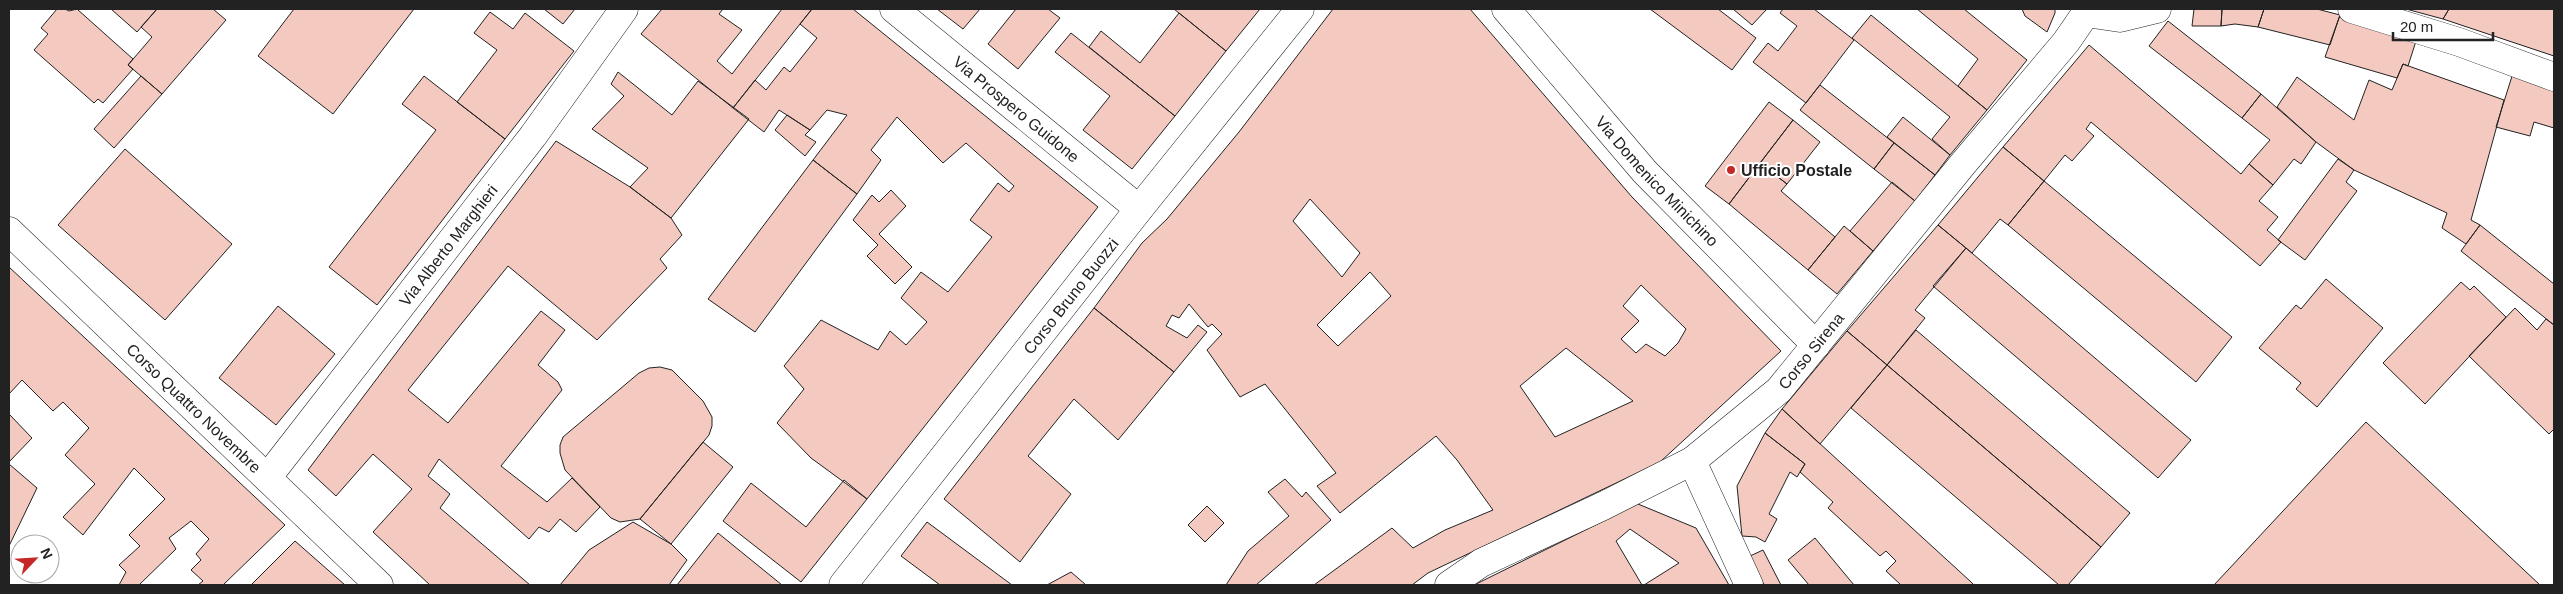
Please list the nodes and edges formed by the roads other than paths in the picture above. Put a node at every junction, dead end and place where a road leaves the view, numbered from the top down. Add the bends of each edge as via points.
1 (624, 9) edge
2 (894, 9) edge
3 (1300, 9) edge
4 (1506, 9) edge
5 (2157, 9) edge
6 (2352, 9) edge
7 (2084, 11) edge
8 (2554, 77) edge
9 (1139, 208) junction
10 (9, 231) edge
11 (1816, 345) junction
12 (1692, 461) junction
13 (267, 478) junction
14 (379, 585) edge
15 (843, 585) edge
16 (1449, 585) edge
17 (1749, 585) edge

1 - 13 street, Via Alberto Marghieri via 534,136
2 - 9 street, Via Prospero Guidone
3 - 9 street, Corso Bruno Buozzi
4 - 11 street, Via Domenico Minichino via 1645,172
5 - 7 street via 2120,18
6 - 8 street via 2459,42
7 - 11 street, Corso Sirena via 2066,42 1962,164
9 - 15 street, Corso Bruno Buozzi
10 - 13 street, Corso Quattro Novembre
11 - 12 street, Corso Sirena via 1779,390
12 - 16 street, Corso Sirena via 1481,563
12 - 17 street
13 - 14 street, Corso Quattro Novembre

